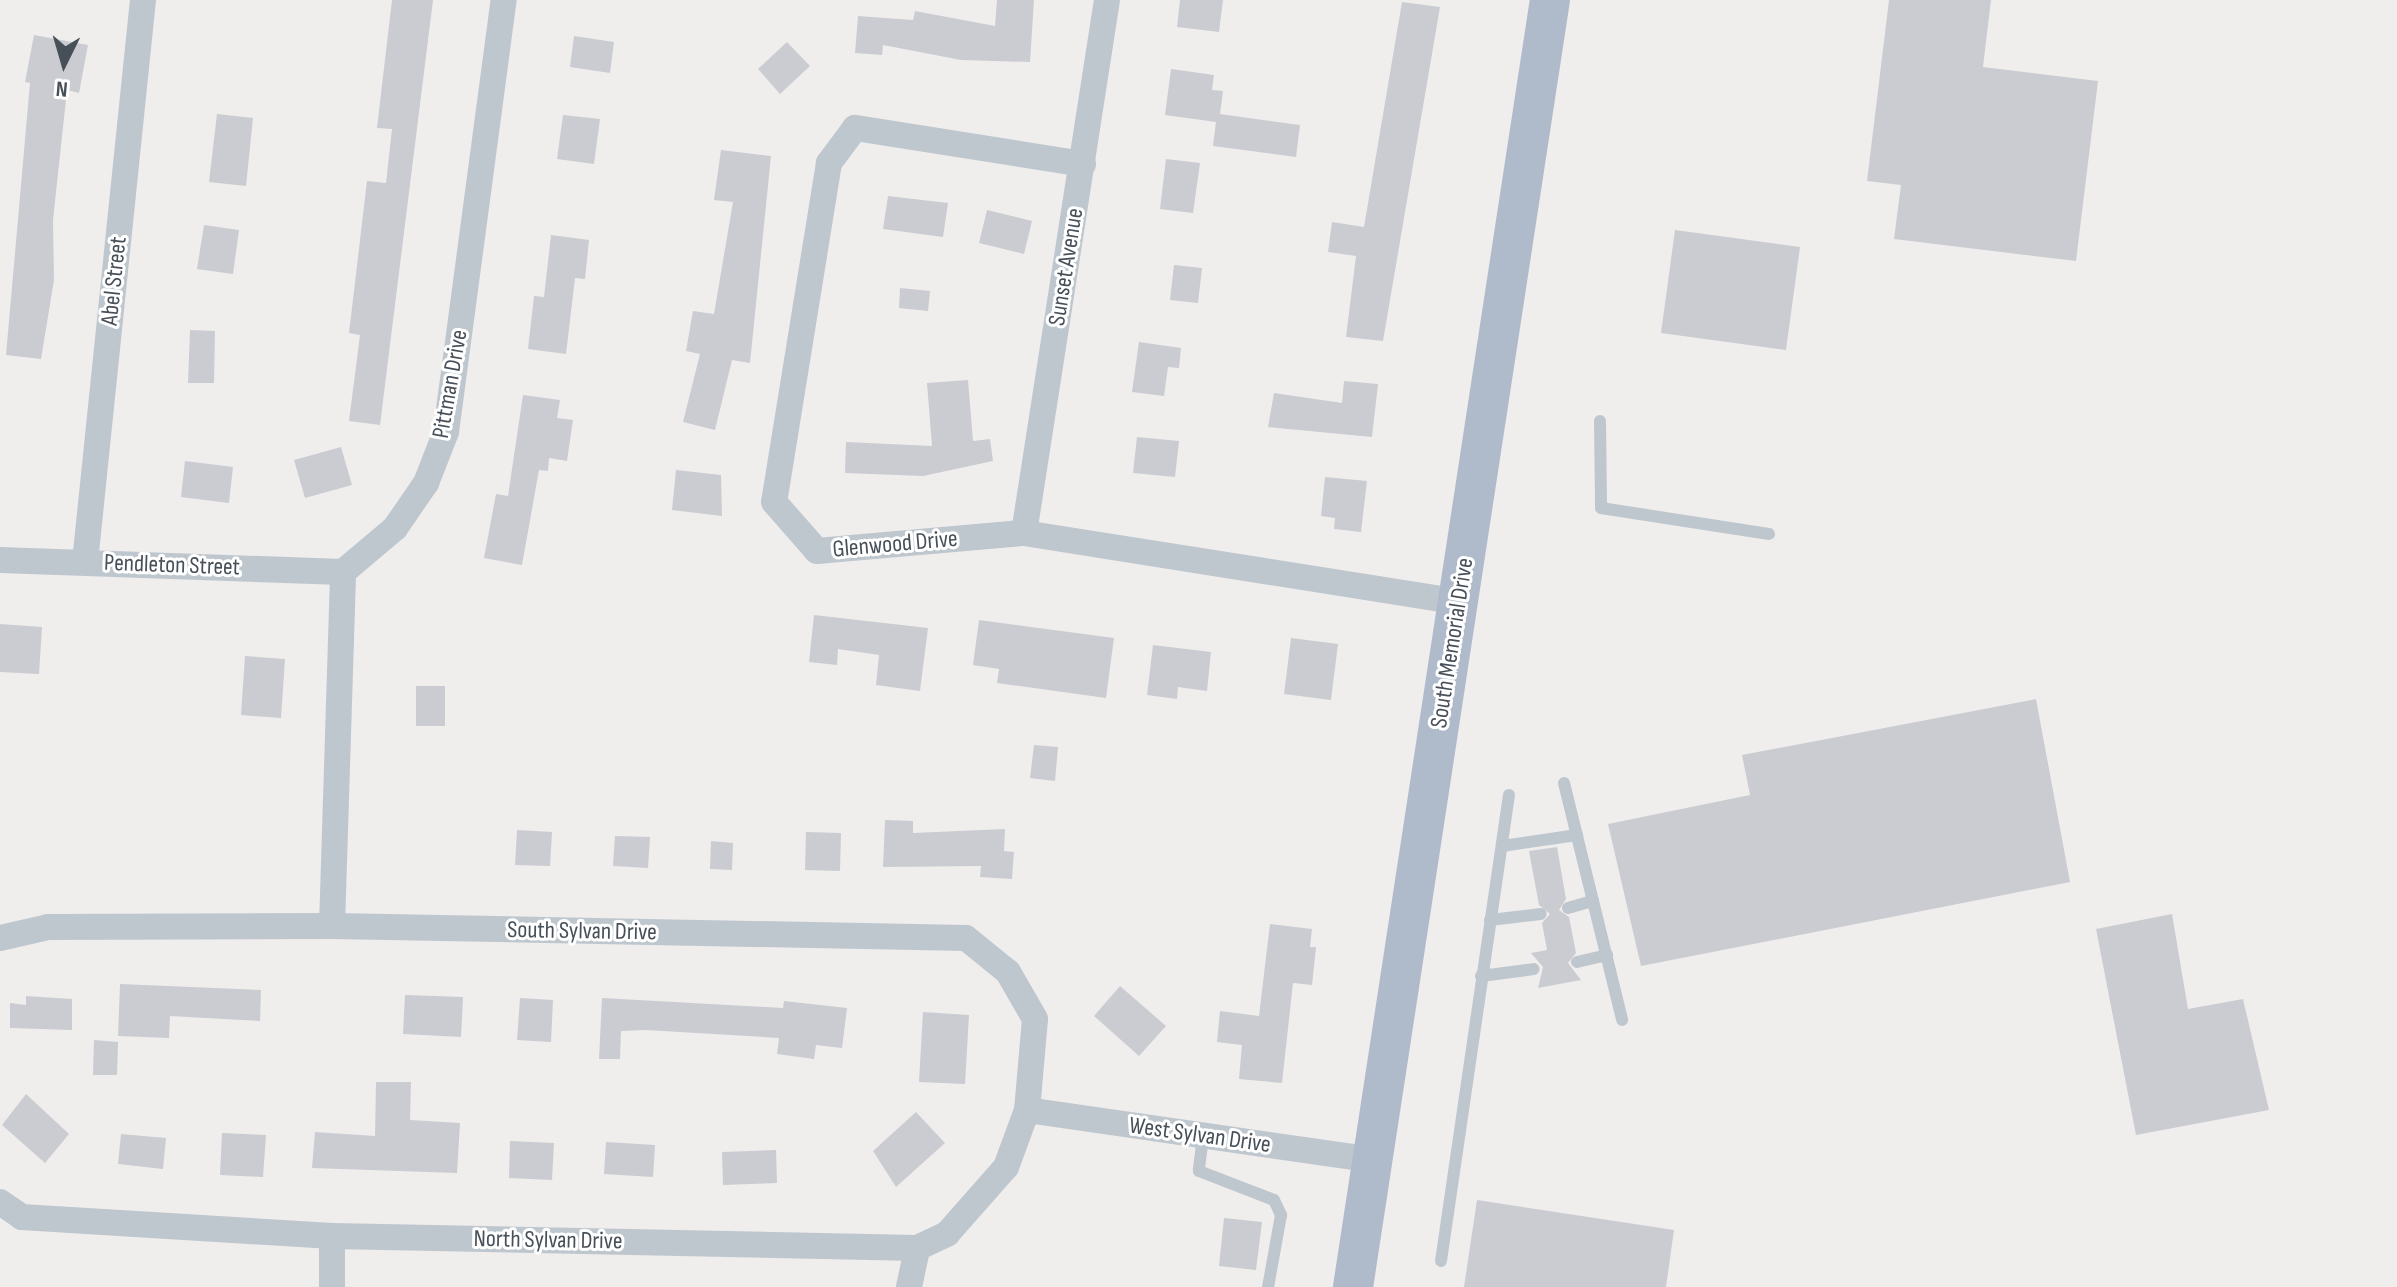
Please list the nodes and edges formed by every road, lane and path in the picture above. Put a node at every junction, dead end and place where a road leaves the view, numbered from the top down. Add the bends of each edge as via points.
1 (143, 0) edge
2 (504, 0) edge
3 (1107, 0) edge
4 (1550, 0) edge
5 (1083, 164) junction
6 (1600, 421) dead end
7 (1024, 533) junction
8 (1769, 534) dead end
9 (0, 560) edge
10 (85, 562) junction
11 (343, 572) junction
12 (1458, 602) junction
13 (1564, 783) dead end
14 (1509, 795) dead end
15 (1577, 835) junction
16 (1502, 846) junction
17 (1593, 901) junction
18 (1568, 908) dead end
19 (1541, 914) dead end
20 (1490, 920) junction
21 (332, 926) junction
22 (0, 938) edge
23 (1607, 955) junction
24 (1577, 962) dead end
25 (1534, 969) dead end
26 (1481, 976) junction
27 (1622, 1020) dead end
28 (1027, 1110) junction
29 (1203, 1136) junction
30 (1373, 1160) junction
31 (0, 1202) edge
32 (332, 1236) junction
33 (917, 1248) junction
34 (1441, 1261) dead end
35 (332, 1287) edge
36 (909, 1287) edge
37 (1268, 1287) edge
38 (1353, 1287) edge

1 - 10 street, Abel Street
2 - 11 street, Pittman Drive via 446,432 426,483 395,528
3 - 5 street, Sunset Avenue
4 - 12 main road, South Memorial Drive
5 - 7 street, Sunset Avenue
5 - 7 street, Glenwood Drive via 855,128 829,163 774,502 817,551
6 - 8 lane via 1601,508
7 - 12 street, Glenwood Drive
9 - 10 street, Pendleton Street
10 - 11 street, Pendleton Street
11 - 21 street
12 - 30 main road, South Memorial Drive
13 - 15 lane
14 - 16 lane
15 - 16 lane
15 - 17 lane
16 - 20 lane
17 - 18 lane
17 - 23 lane
19 - 20 lane
20 - 26 lane
21 - 22 street, South Sylvan Drive via 48,927
21 - 28 street, South Sylvan Drive via 966,938 1008,972 1035,1019
23 - 24 lane
23 - 27 lane
25 - 26 lane
26 - 34 lane
28 - 29 street, West Sylvan Drive
28 - 33 street, North Sylvan Drive via 1006,1167 987,1191 947,1234
29 - 30 street, West Sylvan Drive
29 - 37 lane via 1199,1171 1274,1200 1281,1215
30 - 38 main road, South Memorial Drive
31 - 32 street, North Sylvan Drive via 22,1217
32 - 33 street, North Sylvan Drive
32 - 35 street
33 - 36 street

